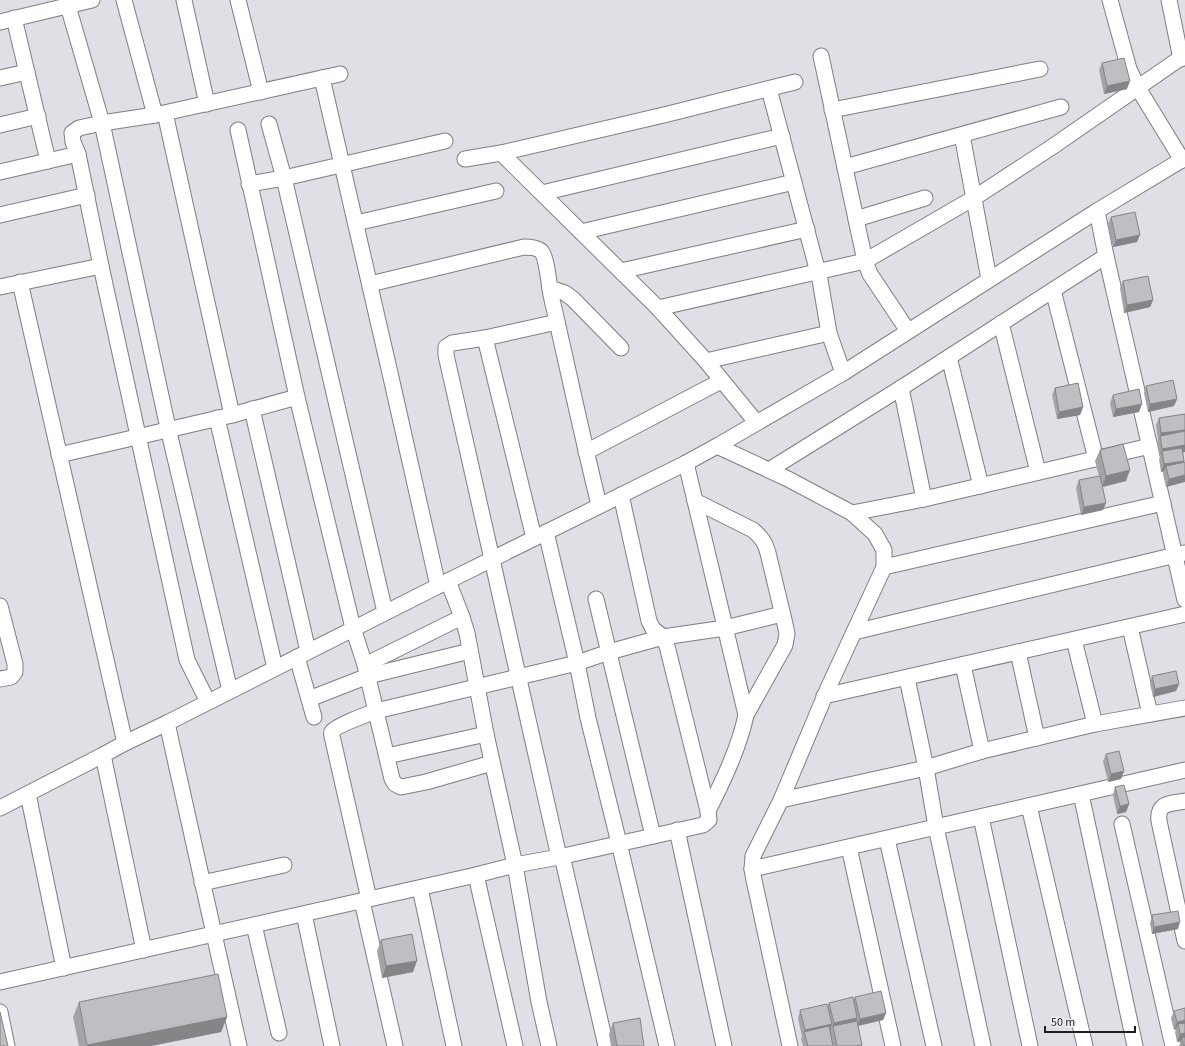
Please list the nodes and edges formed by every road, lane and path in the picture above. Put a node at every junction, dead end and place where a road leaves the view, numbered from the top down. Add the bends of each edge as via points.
1 (92, 0) edge
2 (124, 0) edge
3 (184, 0) edge
4 (238, 0) edge
5 (1110, 0) edge
6 (1169, 0) edge
7 (68, 6) junction
8 (7, 20) edge
9 (821, 56) dead end
10 (1183, 57) edge
11 (1040, 69) dead end
12 (27, 72) junction
13 (340, 74) dead end
14 (0, 78) edge
15 (322, 78) junction
16 (795, 82) dead end
17 (1138, 88) junction
18 (769, 89) junction
19 (261, 92) junction
20 (207, 104) junction
21 (1061, 107) dead end
22 (832, 110) junction
23 (160, 114) junction
24 (38, 116) junction
25 (102, 123) junction
26 (269, 124) dead end
27 (0, 125) edge
28 (238, 130) dead end
29 (962, 135) junction
30 (782, 136) junction
31 (445, 141) dead end
32 (502, 153) junction
33 (78, 154) junction
34 (465, 159) dead end
35 (1183, 159) edge
36 (48, 161) junction
37 (342, 165) junction
38 (845, 167) junction
39 (0, 172) edge
40 (284, 178) junction
41 (794, 182) junction
42 (250, 184) junction
43 (496, 191) dead end
44 (542, 194) junction
45 (86, 195) junction
46 (925, 198) dead end
47 (974, 198) junction
48 (1097, 211) junction
49 (0, 215) edge
50 (856, 219) junction
51 (356, 224) junction
52 (807, 229) junction
53 (582, 232) junction
54 (1106, 256) junction
55 (865, 261) junction
56 (101, 266) junction
57 (622, 271) junction
58 (818, 272) junction
59 (989, 279) junction
60 (20, 282) junction
61 (370, 284) junction
62 (0, 287) edge
63 (550, 288) junction
64 (1053, 290) junction
65 (658, 308) junction
66 (557, 322) junction
67 (1001, 323) junction
68 (908, 331) junction
69 (829, 333) junction
70 (485, 338) junction
71 (620, 348) dead end
72 (949, 357) junction
73 (706, 361) junction
74 (843, 373) junction
75 (721, 381) junction
76 (901, 388) junction
77 (297, 397) junction
78 (252, 409) junction
79 (224, 416) junction
80 (756, 422) junction
81 (168, 428) junction
82 (138, 436) junction
83 (717, 446) junction
84 (1150, 446) junction
85 (586, 452) junction
86 (59, 454) junction
87 (1096, 459) junction
88 (686, 463) junction
89 (769, 470) junction
90 (1038, 472) junction
91 (981, 486) junction
92 (621, 494) junction
93 (924, 499) junction
94 (695, 501) junction
95 (1163, 503) junction
96 (599, 505) junction
97 (852, 513) junction
98 (540, 535) junction
99 (1180, 554) edge
100 (492, 559) junction
101 (884, 568) junction
102 (443, 583) junction
103 (596, 599) dead end
104 (1185, 600) edge
105 (0, 606) edge
106 (385, 612) junction
107 (782, 614) junction
108 (1185, 614) edge
109 (462, 617) junction
110 (1130, 627) junction
111 (353, 628) junction
112 (725, 628) junction
113 (854, 632) junction
114 (663, 637) junction
115 (1074, 640) junction
116 (470, 651) junction
117 (609, 652) junction
118 (1018, 652) junction
119 (302, 654) junction
120 (577, 663) junction
121 (963, 665) junction
122 (275, 668) junction
123 (367, 670) junction
124 (518, 677) junction
125 (907, 678) junction
126 (0, 679) edge
127 (477, 687) junction
128 (230, 691) junction
129 (824, 696) junction
130 (309, 700) junction
131 (208, 702) junction
132 (1185, 708) edge
133 (376, 711) junction
134 (1150, 714) junction
135 (746, 715) junction
136 (314, 717) dead end
137 (168, 723) junction
138 (1095, 724) junction
139 (486, 734) junction
140 (1037, 738) junction
141 (125, 743) junction
142 (982, 751) junction
143 (103, 755) junction
144 (387, 756) junction
145 (492, 763) junction
146 (926, 768) junction
147 (1185, 770) edge
148 (28, 794) junction
149 (1081, 794) junction
150 (781, 800) junction
151 (1185, 801) edge
152 (1029, 806) junction
153 (0, 808) edge
154 (708, 811) junction
155 (982, 817) junction
156 (1122, 824) dead end
157 (936, 827) junction
158 (677, 830) junction
159 (652, 836) junction
160 (886, 839) junction
161 (619, 843) junction
162 (849, 848) junction
163 (560, 856) junction
164 (284, 864) dead end
165 (515, 865) junction
166 (752, 869) junction
167 (476, 875) junction
168 (202, 883) junction
169 (420, 888) junction
170 (365, 900) junction
171 (304, 914) junction
172 (254, 925) junction
173 (214, 934) junction
174 (1185, 941) edge
175 (144, 950) junction
176 (64, 968) junction
177 (0, 982) edge
178 (0, 1012) edge
179 (279, 1033) dead end
180 (7, 1046) edge
181 (239, 1046) edge
182 (332, 1046) edge
183 (395, 1046) edge
184 (454, 1046) edge
185 (516, 1046) edge
186 (549, 1046) edge
187 (606, 1046) edge
188 (667, 1046) edge
189 (724, 1046) edge
190 (790, 1046) edge
191 (893, 1046) edge
192 (934, 1046) edge
193 (983, 1046) edge
194 (1030, 1046) edge
195 (1085, 1046) edge
196 (1135, 1046) edge
197 (1173, 1046) edge

1 - 7 street
2 - 23 street
3 - 20 street
4 - 19 street
5 - 17 street via 1129,69
6 - 10 street
7 - 8 street
7 - 25 street
8 - 12 street
9 - 22 street
10 - 17 street
11 - 22 street
12 - 14 street
12 - 24 street
13 - 15 street
15 - 19 street
15 - 37 street
16 - 18 street
17 - 35 street
17 - 47 street
18 - 30 street
18 - 32 street
19 - 20 street
20 - 23 street
21 - 29 street
22 - 38 street
23 - 25 street
23 - 79 street
24 - 27 street
24 - 36 street
25 - 33 street via 79,128 72,133
25 - 81 street
26 - 40 street
28 - 42 street
29 - 38 street
29 - 47 street
30 - 41 street
30 - 44 street
31 - 37 street
32 - 34 street
32 - 44 street
33 - 36 street
33 - 45 street
35 - 48 street
36 - 39 street
37 - 40 street
37 - 51 street
38 - 50 street
40 - 42 street
40 - 106 street
41 - 52 street
41 - 53 street
42 - 77 street
43 - 51 street
44 - 53 street
45 - 49 street
45 - 56 street
46 - 50 street
47 - 55 street
47 - 59 street
48 - 54 street
48 - 59 street
50 - 55 street
51 - 61 street
52 - 57 street
52 - 58 street
53 - 57 street
54 - 64 street
54 - 84 street
55 - 58 street
55 - 68 street via 870,274
56 - 60 street
56 - 82 street
57 - 65 street
58 - 65 street
58 - 69 street
59 - 68 street
60 - 62 street
60 - 86 street
61 - 63 street via 533,247 541,251 545,259
61 - 102 street
63 - 66 street
63 - 71 street via 573,299
64 - 67 street
64 - 87 street
65 - 73 street
66 - 70 street
66 - 85 street
67 - 72 street
67 - 90 street
68 - 74 street
69 - 73 street
69 - 74 street
70 - 98 street
70 - 100 street via 452,343 446,347 446,355
72 - 76 street
72 - 91 street
73 - 75 street
74 - 80 street
75 - 80 street
75 - 85 street
76 - 89 street
76 - 93 street
77 - 78 street
77 - 111 street
78 - 79 street
78 - 119 street
79 - 81 street
79 - 122 street
80 - 83 street
81 - 82 street
81 - 128 street
82 - 86 street
82 - 131 street via 187,660
83 - 88 street
83 - 89 street
84 - 87 street
84 - 95 street
85 - 96 street
86 - 141 street
87 - 90 street
88 - 92 street
88 - 94 street
89 - 97 street
90 - 91 street
91 - 93 street
92 - 96 street
92 - 114 street via 649,621 653,629
93 - 97 street
94 - 107 street via 753,530 761,537 768,553
94 - 112 street
95 - 99 street
95 - 101 street
96 - 98 street
97 - 101 street via 875,534 884,550
98 - 100 street
98 - 120 street
99 - 104 street
99 - 113 street
100 - 102 street
100 - 124 street
101 - 113 street
102 - 106 street
102 - 109 street
103 - 117 street
105 - 126 street via 15,672 11,677
106 - 111 street
107 - 112 street
107 - 135 street via 787,634 785,645
108 - 110 street
109 - 116 street
109 - 123 street
110 - 115 street
110 - 134 street
111 - 119 street
111 - 123 street
112 - 114 street
112 - 135 street
113 - 129 street
114 - 117 street
114 - 154 street
115 - 118 street
115 - 138 street
116 - 123 street
116 - 127 street
117 - 120 street
117 - 159 street
118 - 121 street
118 - 140 street
119 - 122 street
119 - 130 street
120 - 124 street
120 - 161 street
121 - 125 street
121 - 142 street
122 - 128 street
123 - 130 street
123 - 133 street
124 - 127 street
124 - 163 street
125 - 129 street
125 - 146 street
127 - 133 street
127 - 139 street
128 - 131 street
129 - 150 street
130 - 136 street
131 - 137 street
132 - 134 street
133 - 144 street
133 - 170 street via 332,732
134 - 138 street
135 - 154 street via 744,726
137 - 141 street
137 - 168 street
138 - 140 street
139 - 144 street
139 - 145 street
140 - 142 street
141 - 143 street
142 - 146 street
143 - 148 street
143 - 175 street
144 - 145 street via 392,779 401,787
145 - 165 street
146 - 150 street
146 - 157 street
147 - 149 street
148 - 153 street
148 - 176 street
149 - 152 street
149 - 196 street
150 - 166 street via 753,856
151 - 174 street via 1161,807 1158,813
152 - 155 street
152 - 195 street
154 - 158 street via 709,820 704,825
155 - 157 street
155 - 194 street
156 - 197 street
157 - 160 street
157 - 193 street
158 - 159 street
158 - 189 street
159 - 161 street
160 - 162 street
160 - 192 street
161 - 163 street
161 - 188 street
162 - 166 street
162 - 191 street
163 - 165 street
163 - 187 street
164 - 168 street
165 - 167 street
165 - 186 street
166 - 190 street
167 - 169 street
167 - 185 street
168 - 173 street
169 - 170 street
169 - 184 street
170 - 171 street
170 - 183 street
171 - 172 street
171 - 182 street
172 - 173 street
172 - 179 street
173 - 175 street
173 - 181 street
175 - 176 street
176 - 177 street
178 - 180 street

